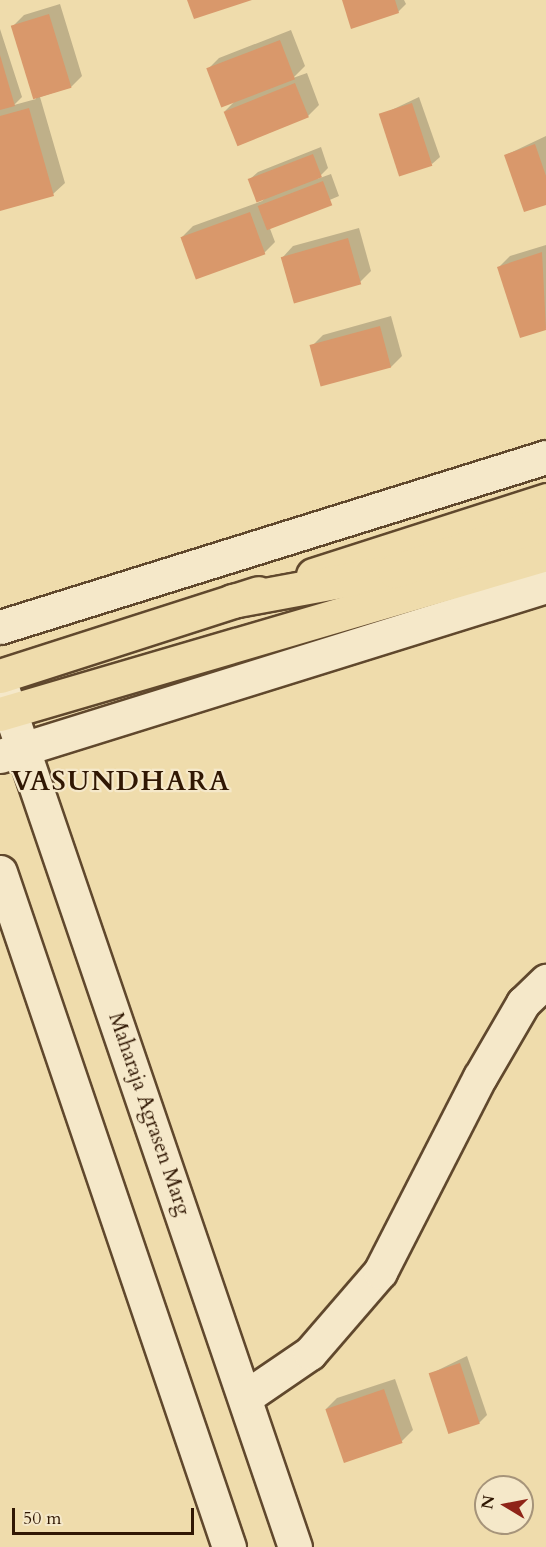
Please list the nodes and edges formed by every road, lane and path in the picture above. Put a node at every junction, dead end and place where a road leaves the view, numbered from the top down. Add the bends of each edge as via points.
1 (546, 456) edge
2 (546, 500) edge
3 (546, 523) edge
4 (546, 554) edge
5 (546, 586) edge
6 (232, 601) junction
7 (0, 627) edge
8 (0, 676) edge
9 (3, 702) edge
10 (12, 752) edge
11 (0, 872) edge
12 (546, 981) edge
13 (247, 1396) junction
14 (229, 1547) edge
15 (295, 1547) edge

1 - 7 street
2 - 6 main road
3 - 6 main road via 394,571
4 - 9 main road
5 - 10 street
6 - 8 main road
9 - 10 street, Maharaja Agrasen Marg
10 - 13 street, Maharaja Agrasen Marg
11 - 14 street
12 - 13 street via 523,1004 480,1077 380,1272 310,1353
13 - 15 street, Maharaja Agrasen Marg

